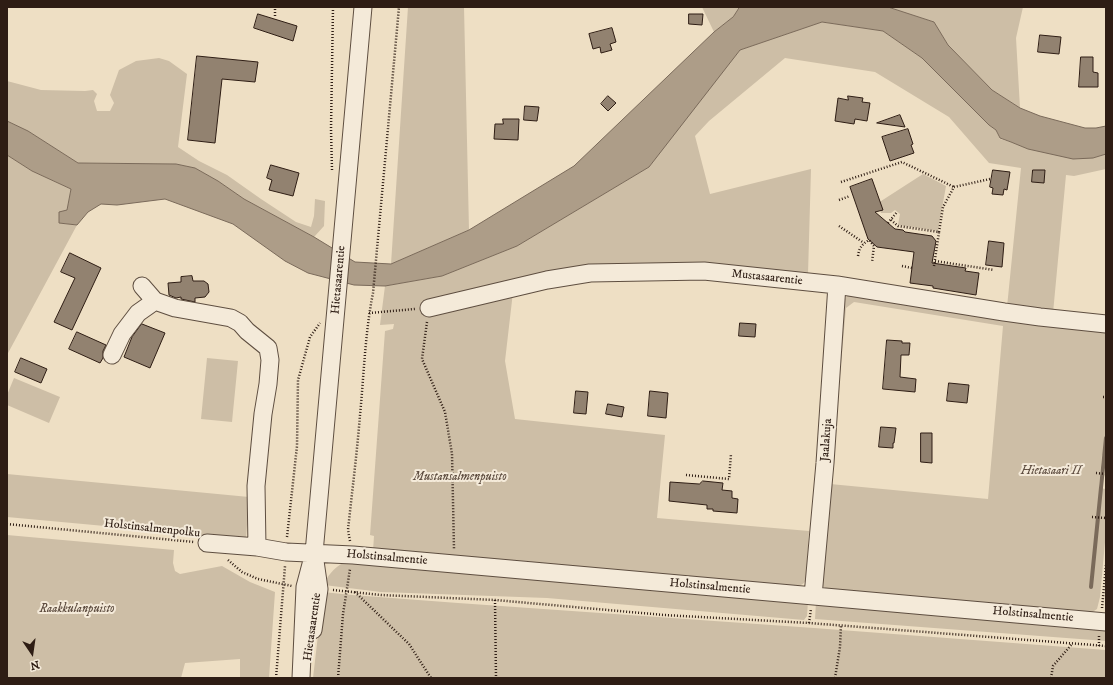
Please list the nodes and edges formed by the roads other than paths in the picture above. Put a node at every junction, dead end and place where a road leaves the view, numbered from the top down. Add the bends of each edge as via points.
1 (363, 7) edge
2 (838, 285) junction
3 (142, 286) dead end
4 (155, 301) junction
5 (429, 308) road end
6 (1106, 324) edge
7 (112, 355) dead end
8 (207, 543) road end
9 (257, 547) junction
10 (314, 553) junction
11 (813, 596) junction
12 (1103, 622) edge
13 (301, 678) edge
14 (305, 678) edge

1 - 10 street, Hietasaarentie
2 - 5 street, Mustasaarentie via 704,271 590,273 547,280
2 - 6 street, Mustasaarentie via 1011,313
2 - 11 street, Jaalakuja
3 - 4 street
4 - 7 street via 134,318 122,334
4 - 9 street via 175,308 231,318 268,348 268,384 262,414 256,486
8 - 9 street, Holstinsalmentie
9 - 10 street, Holstinsalmentie
10 - 11 street, Holstinsalmentie
10 - 13 street, Hietasaarentie via 305,587
10 - 14 street, Hietasaarentie via 319,588
11 - 12 street, Holstinsalmentie

